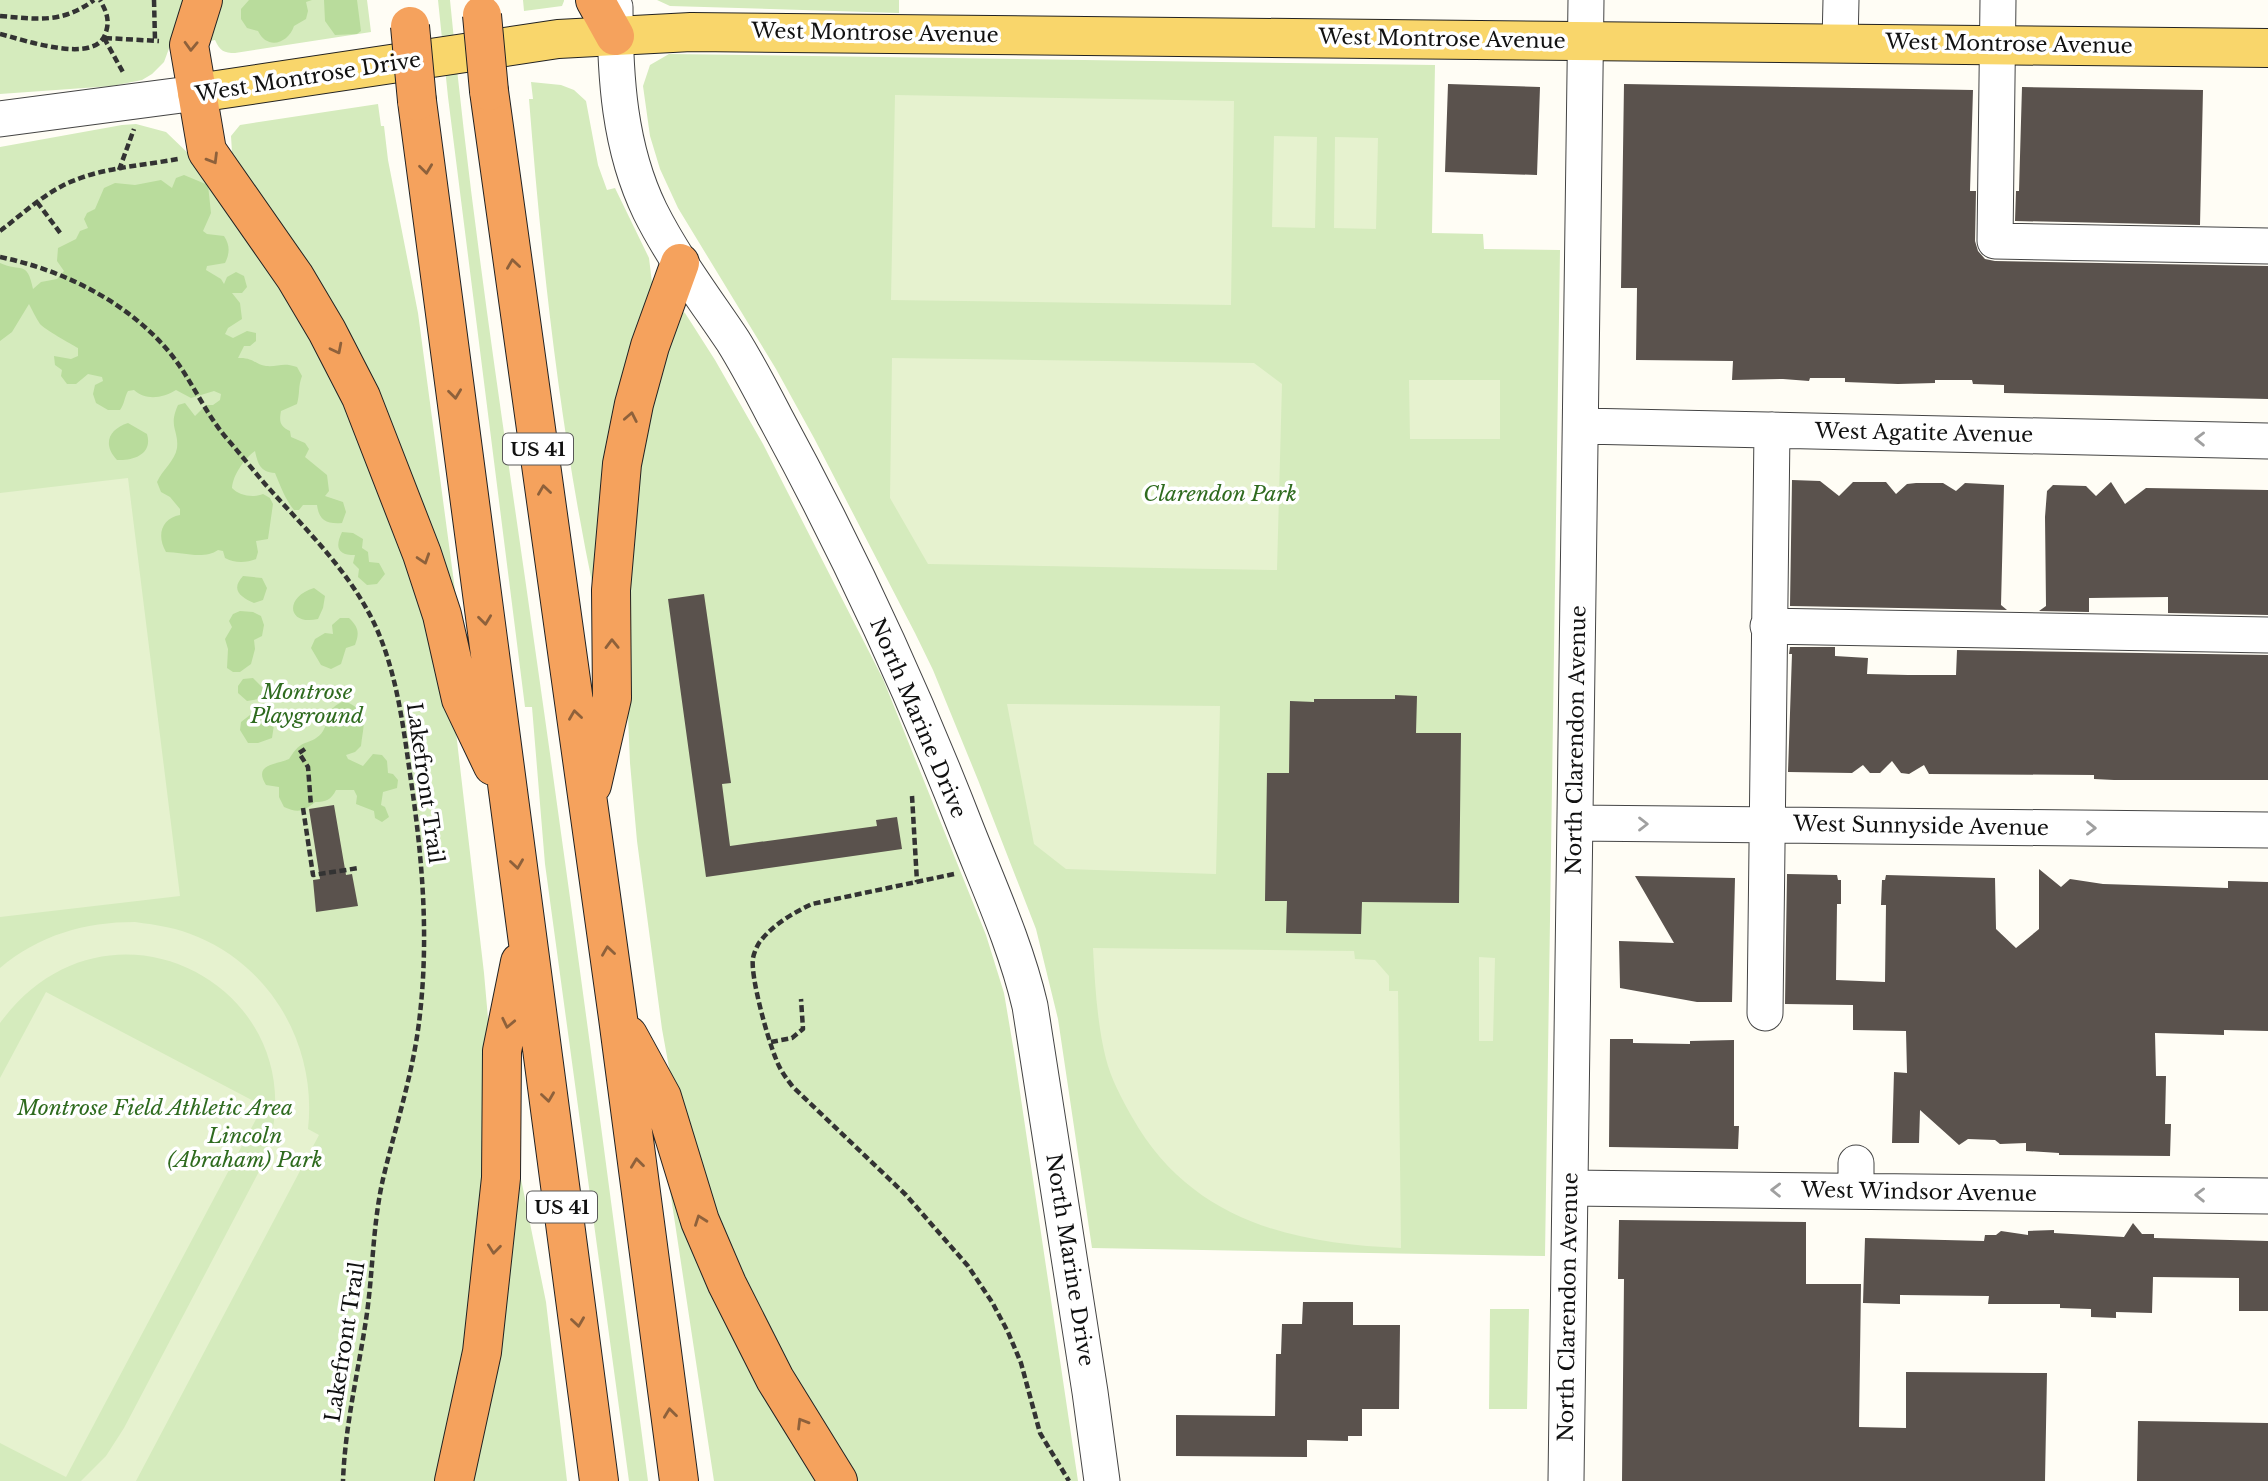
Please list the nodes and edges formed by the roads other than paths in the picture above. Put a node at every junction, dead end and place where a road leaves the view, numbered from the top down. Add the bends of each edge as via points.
1 (203, 0) edge
2 (595, 0) edge
3 (1586, 0) edge
4 (1841, 0) edge
5 (1998, 0) edge
6 (481, 8) edge
7 (409, 13) edge
8 (615, 18) edge
9 (1586, 40) junction
10 (1840, 42) junction
11 (1998, 43) junction
12 (2268, 48) edge
13 (197, 93) junction
14 (0, 120) edge
15 (2268, 246) edge
16 (680, 263) junction
17 (1580, 426) junction
18 (1772, 430) junction
19 (2268, 441) edge
20 (1769, 626) junction
21 (2268, 635) edge
22 (508, 797) junction
23 (587, 807) junction
24 (1575, 823) junction
25 (1766, 825) junction
26 (2268, 830) edge
27 (526, 932) junction
28 (1765, 1013) dead end
29 (618, 1018) junction
30 (1570, 1188) junction
31 (2268, 1196) edge
32 (454, 1481) edge
33 (599, 1481) edge
34 (679, 1481) edge
35 (838, 1481) edge
36 (1102, 1481) edge
37 (1566, 1481) edge

1 -> 13 highway via 189,45
2 - 8 highway
3 - 9 street, North Clarendon Avenue
4 - 10 street
5 - 11 street
23 -> 6 highway, US 41, bridge
7 -> 22 highway, US 41, bridge
8 - 9 main road, West Montrose Avenue via 691,32
8 - 13 main road, West Montrose Drive via 558,39
8 - 16 street, North Marine Drive via 616,75 628,146 650,210
9 - 10 main road, West Montrose Avenue
9 - 17 street, North Clarendon Avenue
10 - 11 main road, West Montrose Avenue
11 - 12 main road, West Montrose Avenue
11 - 15 street via 1995,241
13 - 14 street, West Montrose Drive
13 -> 22 highway via 207,151 295,277 361,397 422,554 461,699
23 -> 16 highway via 612,698 611,590 622,464 650,346
16 - 36 street, North Marine Drive via 735,344 892,650 1020,965
17 - 18 street, West Agatite Avenue
17 - 24 street, North Clarendon Avenue
19 -> 18 street, West Agatite Avenue
18 - 20 street
20 - 21 street
20 - 25 street
22 -> 27 highway, US 41
29 -> 23 highway, US 41
24 -> 25 street, West Sunnyside Avenue
24 - 30 street, North Clarendon Avenue
25 -> 26 street, West Sunnyside Avenue
25 - 28 street
27 -> 32 highway via 502,1051 501,1178 482,1352
27 -> 33 highway, US 41
34 -> 29 highway, US 41
35 -> 29 highway via 775,1379 727,1284 700,1221 662,1097
31 -> 30 street, West Windsor Avenue via 1856,1177
30 - 37 street, North Clarendon Avenue

